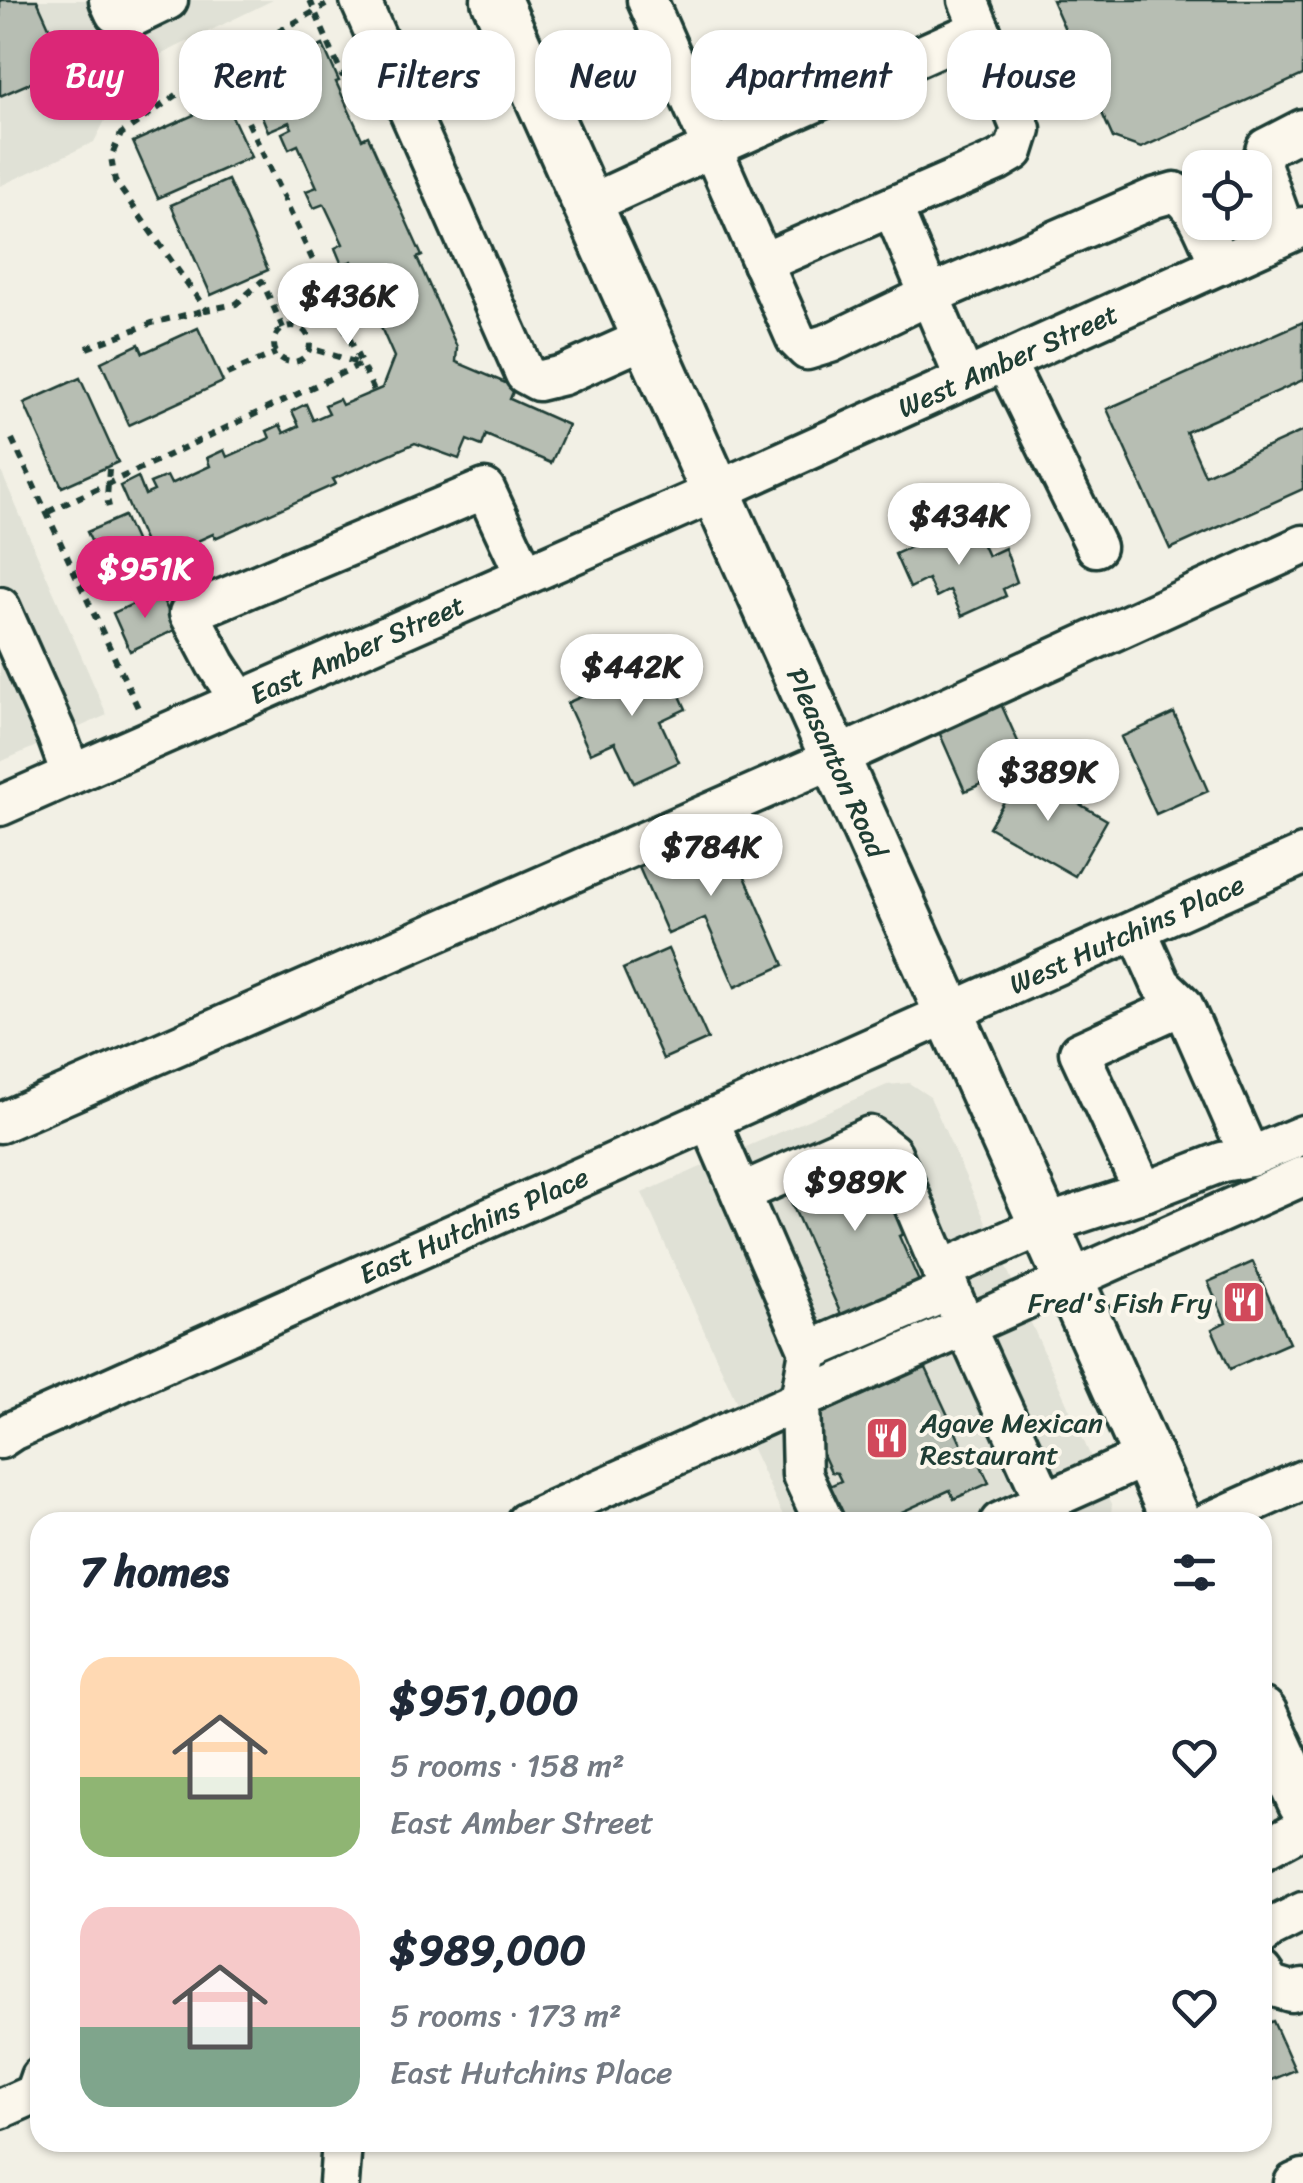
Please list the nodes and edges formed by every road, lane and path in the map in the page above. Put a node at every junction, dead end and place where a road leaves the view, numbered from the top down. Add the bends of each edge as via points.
1 (109, 0) edge
2 (168, 0) edge
3 (336, 0) edge
4 (360, 0) edge
5 (496, 0) edge
6 (647, 0) edge
7 (974, 14) edge
8 (280, 30) edge
9 (179, 94) edge
10 (248, 120) edge
11 (1303, 128) edge
12 (712, 148) junction
13 (588, 206) junction
14 (892, 207) junction
15 (1294, 230) edge
16 (762, 263) junction
17 (1220, 265) junction
18 (930, 295) junction
19 (206, 310) junction
20 (284, 328) junction
21 (646, 338) junction
22 (87, 348) dead end
23 (310, 348) junction
24 (276, 353) junction
25 (1005, 361) junction
26 (361, 364) junction
27 (227, 374) dead end
28 (965, 379) junction
29 (374, 392) dead end
30 (12, 439) dead end
31 (109, 469) dead end
32 (109, 483) junction
33 (715, 492) junction
34 (109, 507) dead end
35 (48, 512) junction
36 (1303, 545) edge
37 (1096, 546) dead end
38 (525, 575) junction
39 (0, 607) edge
40 (240, 701) junction
41 (152, 739) junction
42 (835, 758) junction
43 (71, 774) junction
44 (0, 806) edge
45 (1300, 866) edge
46 (1137, 930) junction
47 (1183, 1005) junction
48 (949, 1014) junction
49 (709, 1120) junction
50 (0, 1123) edge
51 (1303, 1135) edge
52 (1250, 1158) junction
53 (1303, 1176) edge
54 (1144, 1192) junction
55 (740, 1193) junction
56 (1044, 1225) junction
57 (1068, 1279) junction
58 (946, 1280) junction
59 (965, 1326) junction
60 (809, 1351) junction
61 (800, 1400) junction
62 (0, 1439) edge
63 (1147, 1456) junction
64 (1303, 1480) edge
65 (548, 1512) edge
66 (819, 1512) edge
67 (1021, 1512) edge
68 (1028, 1512) edge
69 (1172, 1512) edge
70 (1231, 1512) edge
71 (1272, 1735) edge
72 (1303, 1803) edge
73 (1303, 1828) edge
74 (1272, 1845) edge
75 (1303, 1912) edge
76 (1272, 1927) edge
77 (1272, 1986) edge
78 (1303, 1990) edge
79 (30, 2096) edge
80 (0, 2109) edge
81 (342, 2152) edge
82 (1303, 2179) edge
83 (340, 2183) edge
84 (1294, 2183) edge

1 - 2 street via 116,14 135,16
3 - 8 path
4 - 21 street via 524,374 538,381 563,375
5 - 13 main road, Pleasanton Road
6 - 12 street
7 - 12 street
7 - 14 street via 1021,129 1014,150
9 - 19 path via 121,134 111,157 115,182
10 - 26 path
11 - 15 street via 1266,148 1261,164
12 - 13 street
12 - 16 street
13 - 21 main road, Pleasanton Road
14 - 16 street
14 - 18 street
15 - 17 street, West Amber Street
16 - 18 street via 807,350
17 - 18 street via 1194,211 1175,192
17 - 25 street, West Amber Street
18 - 28 street
19 - 20 path via 236,304 262,281
19 - 22 path
20 - 23 path via 303,330
20 - 24 path via 276,335
21 - 33 main road, Pleasanton Road
23 - 24 path via 299,361
23 - 26 path
24 - 27 path
25 - 28 street, West Amber Street
25 - 37 street
26 - 29 path
26 - 32 path
28 - 33 street, West Amber Street
30 - 35 path
31 - 32 path
32 - 34 path
32 - 35 path
33 - 38 street, East Amber Street
33 - 42 main road, Pleasanton Road
35 - 41 path
36 - 42 street
38 - 40 street, East Amber Street
38 - 40 street via 485,490 189,613
39 - 43 street
40 - 41 street, East Amber Street
41 - 43 street, East Amber Street
42 - 48 main road, Pleasanton Road
42 - 50 street
43 - 44 street, East Amber Street
45 - 46 street, West Hutchins Place
46 - 47 street via 1162,984
46 - 48 street, West Hutchins Place
47 - 52 street
47 - 54 street via 1079,1052
48 - 49 street, East Hutchins Place
48 - 56 main road, Pleasanton Road
49 - 55 street
49 - 62 street, East Hutchins Place
51 - 52 street
52 - 54 street
53 - 57 street
54 - 56 street
55 - 58 street via 870,1136 892,1154
55 - 60 street
56 - 57 main road, Pleasanton Road
56 - 58 street
57 - 59 street
57 - 63 main road, Pleasanton Road
58 - 59 street
58 - 60 street
59 - 61 street
59 - 67 street
60 - 61 street
61 - 65 street
61 - 66 street via 802,1475
63 - 68 street
63 - 69 main road, Pleasanton Road
64 - 70 street
71 - 72 main road
73 - 74 street
75 - 76 street
77 - 78 street
79 - 80 street
81 - 83 street
82 - 84 street

